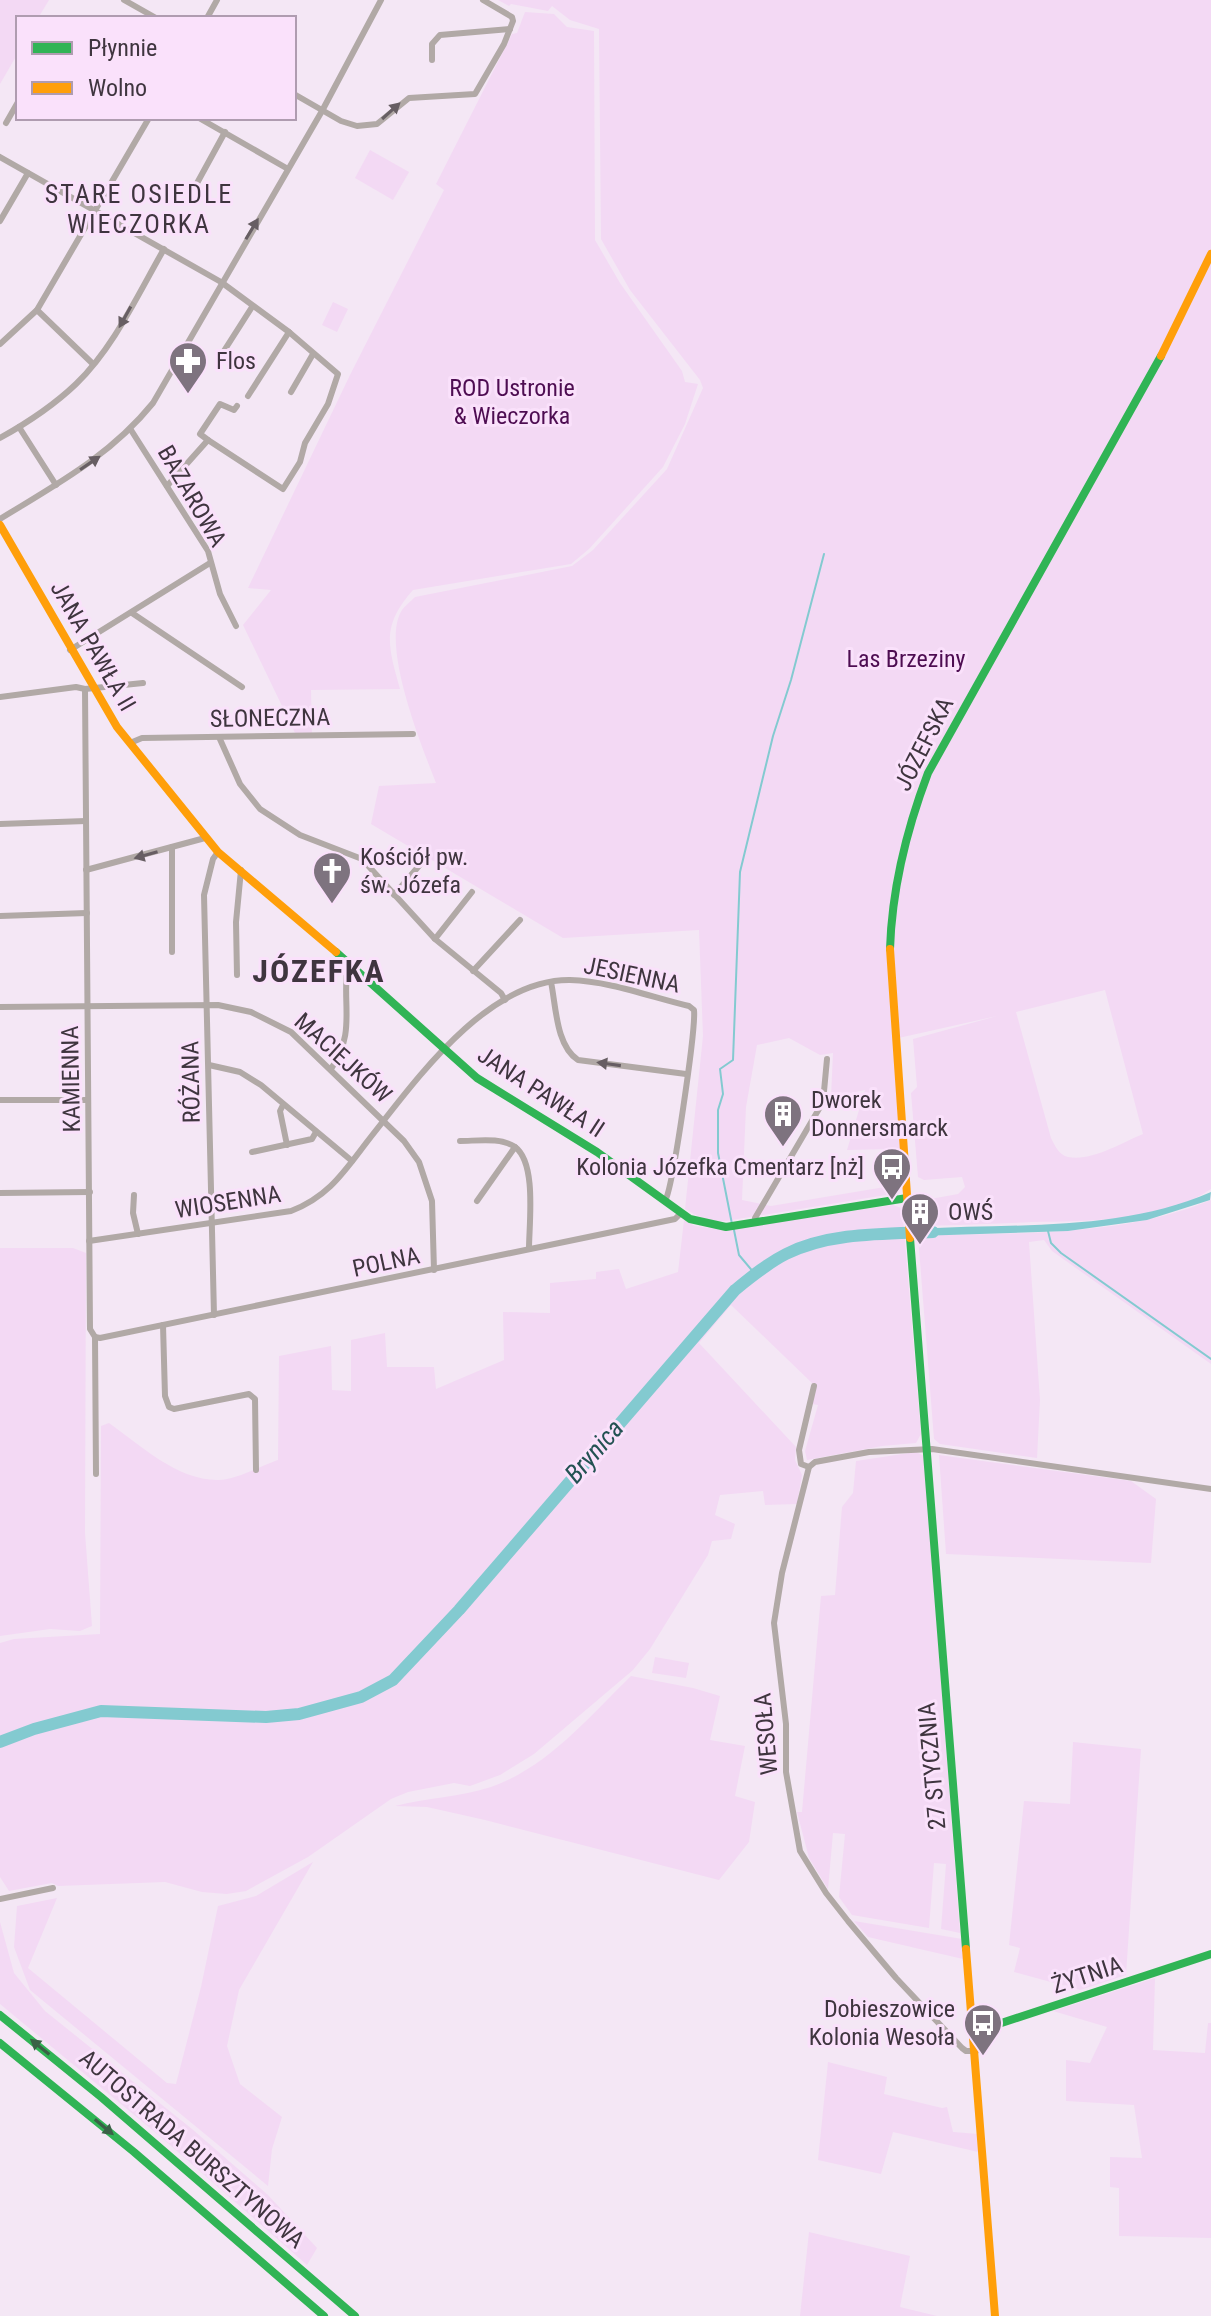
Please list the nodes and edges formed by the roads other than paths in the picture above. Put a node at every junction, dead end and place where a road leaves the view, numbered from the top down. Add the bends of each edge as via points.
1 (124, 0) edge
2 (381, 0) edge
3 (483, 0) edge
4 (152, 16) edge
5 (510, 29) junction
6 (432, 60) dead end
7 (296, 95) edge
8 (16, 106) edge
9 (322, 111) junction
10 (148, 120) edge
11 (203, 120) edge
12 (6, 123) dead end
13 (225, 132) junction
14 (0, 157) edge
15 (288, 169) junction
16 (28, 173) junction
17 (196, 185) dead end
18 (95, 212) junction
19 (0, 221) edge
20 (164, 249) junction
21 (1211, 254) edge
22 (221, 282) junction
23 (252, 307) junction
24 (37, 310) junction
25 (289, 332) junction
26 (0, 344) edge
27 (222, 354) dead end
28 (313, 354) junction
29 (93, 364) junction
30 (291, 392) dead end
31 (248, 396) dead end
32 (237, 406) dead end
33 (19, 427) junction
34 (131, 430) junction
35 (0, 438) edge
36 (208, 440) junction
37 (56, 485) junction
38 (167, 486) junction
39 (0, 522) edge
40 (210, 563) junction
41 (132, 613) junction
42 (236, 626) dead end
43 (70, 650) junction
44 (143, 683) dead end
45 (242, 687) dead end
46 (88, 688) junction
47 (0, 697) edge
48 (413, 734) dead end
49 (219, 737) junction
50 (130, 743) junction
51 (86, 821) junction
52 (0, 824) edge
53 (205, 838) junction
54 (172, 847) junction
55 (218, 852) junction
56 (424, 860) dead end
57 (86, 870) junction
58 (241, 870) junction
59 (472, 892) dead end
60 (394, 895) junction
61 (87, 913) junction
62 (0, 916) edge
63 (520, 920) dead end
64 (435, 939) junction
65 (172, 952) dead end
66 (348, 962) junction
67 (473, 971) junction
68 (237, 975) dead end
69 (551, 982) junction
70 (505, 1000) junction
71 (207, 1005) junction
72 (88, 1006) junction
73 (0, 1007) edge
74 (444, 1049) junction
75 (827, 1059) dead end
76 (209, 1065) junction
77 (331, 1069) junction
78 (686, 1074) junction
79 (0, 1100) edge
80 (88, 1100) junction
81 (283, 1105) junction
82 (384, 1120) junction
83 (316, 1132) junction
84 (460, 1141) dead end
85 (287, 1145) junction
86 (515, 1147) junction
87 (252, 1152) dead end
88 (352, 1161) junction
89 (90, 1192) junction
90 (0, 1193) edge
91 (134, 1195) dead end
92 (907, 1198) junction
93 (477, 1201) dead end
94 (665, 1201) junction
95 (681, 1213) junction
96 (909, 1218) joint
97 (756, 1222) junction
98 (212, 1224) junction
99 (138, 1234) junction
100 (89, 1241) junction
101 (529, 1249) junction
102 (434, 1270) junction
103 (214, 1315) junction
104 (163, 1325) junction
105 (95, 1337) junction
106 (814, 1386) dead end
107 (928, 1449) junction
108 (809, 1467) junction
109 (256, 1470) dead end
110 (96, 1474) dead end
111 (1211, 1489) edge
112 (53, 1888) dead end
113 (0, 1899) edge
114 (1211, 1954) edge
115 (0, 2015) edge
116 (974, 2032) junction
117 (0, 2043) edge
118 (976, 2051) junction
119 (324, 2316) edge
120 (355, 2316) edge
121 (995, 2316) edge

1 - 4 street
2 - 9 street
3 - 5 street via 513,19
5 - 6 street via 440,35 432,44
9 -> 5 street via 357,126 377,124 409,98 475,94
7 - 9 street
8 - 12 street
9 - 15 street
10 - 18 street
11 - 13 street
13 - 15 street
13 - 17 street
14 - 16 street
22 -> 15 street
16 - 18 street
16 - 19 street
18 - 20 street
18 - 24 street
20 - 22 street
20 -> 29 street via 115,336
21 - 92 main road, JÓZEFSKA via 1176,329 928,773 908,823 891,901 889,940
22 - 23 street
22 - 34 street via 181,359
23 - 25 street
23 - 27 street
24 - 26 street
24 - 29 street
25 - 28 street
25 - 31 street
28 - 30 street
28 - 36 street via 338,374 283,489
29 - 33 street via 53,405
32 - 36 street via 234,410 220,404 200,434
33 - 35 street
33 - 37 street
37 -> 34 street
34 - 38 street, BAZAROWA
36 - 38 street
37 - 39 street
38 - 40 street, BAZAROWA via 208,551
39 - 43 main road, JANA PAWŁA II
40 - 41 street
40 - 42 street, BAZAROWA
41 - 43 street
41 - 45 street
43 - 46 main road, JANA PAWŁA II
44 - 46 street
46 - 47 street
46 - 50 main road, JANA PAWŁA II
46 - 51 street, KAMIENNA
48 - 49 street, SŁONECZNA
49 - 50 street, SŁONECZNA via 142,738
49 - 60 street via 240,784 260,809 300,835 362,859
50 - 53 main road, JANA PAWŁA II
51 - 52 street
51 - 57 street, KAMIENNA
53 - 54 street
53 - 55 main road, JANA PAWŁA II
54 -> 57 street
54 - 65 street
55 - 58 main road, JANA PAWŁA II
55 - 71 street, RÓŻANA via 204,895
56 - 60 street
57 - 61 street, KAMIENNA
58 - 66 main road, JANA PAWŁA II
58 - 68 street
59 - 64 street
60 - 64 street
61 - 62 street
61 - 72 street, KAMIENNA
63 - 67 street
64 - 67 street
66 - 74 main road, JANA PAWŁA II
66 - 77 street via 347,1036
67 - 70 street
69 - 70 street, JESIENNA
78 -> 69 street via 573,1056 564,1045
69 - 78 street, JESIENNA via 588,982 689,1006 695,1016
70 - 74 street, JESIENNA
71 - 72 street, MACIEJKÓW
71 - 76 street, RÓŻANA
71 - 77 street, MACIEJKÓW via 251,1012 280,1025
72 - 73 street, MACIEJKÓW
72 - 80 street, KAMIENNA
74 - 82 street, WIOSENNA
74 - 94 main road, JANA PAWŁA II via 477,1078
75 - 97 street via 823,1102 767,1194
76 - 81 street via 240,1072
76 - 98 street, RÓŻANA
77 - 82 street, MACIEJKÓW
78 - 94 street
79 - 80 street
80 - 89 street, KAMIENNA
81 - 83 street
81 - 85 street
82 - 88 street, WIOSENNA
82 - 102 street, MACIEJKÓW via 414,1153 426,1176 434,1217
83 - 85 street via 312,1139
83 - 88 street
84 - 86 street
85 - 87 street
86 - 93 street
86 - 101 street via 529,1172
88 - 98 street, WIOSENNA via 309,1204
89 - 90 street
89 - 100 street, KAMIENNA
91 - 99 street
92 - 96 main road, JÓZEFSKA
92 - 97 main road, JANA PAWŁA II
94 - 95 main road, JANA PAWŁA II
95 - 97 main road, JANA PAWŁA II via 726,1227
95 - 101 street, POLNA via 675,1219
96 - 107 main road, 27 STYCZNIA
98 - 99 street, WIOSENNA
98 - 103 street, RÓŻANA
99 - 100 street, WIOSENNA
100 - 105 street, KAMIENNA via 90,1329
101 - 102 street, POLNA
102 - 103 street, POLNA
103 - 104 street, POLNA
104 - 105 street, POLNA
104 - 109 street via 169,1407 249,1394 255,1399
105 - 110 street, KAMIENNA
106 - 108 street via 799,1450 801,1464
107 - 108 street via 869,1452
107 - 111 street
107 - 116 main road, 27 STYCZNIA
108 - 118 street, WESOŁA via 774,1623 786,1772 800,1851 826,1893 896,1978 962,2048
112 - 113 street
114 - 116 main road, ŻYTNIA
120 -> 115 main road, AUTOSTRADA BURSZTYNOWA
116 - 118 main road, 27 STYCZNIA
117 -> 119 main road, AUTOSTRADA BURSZTYNOWA
118 - 121 main road, 27 STYCZNIA

